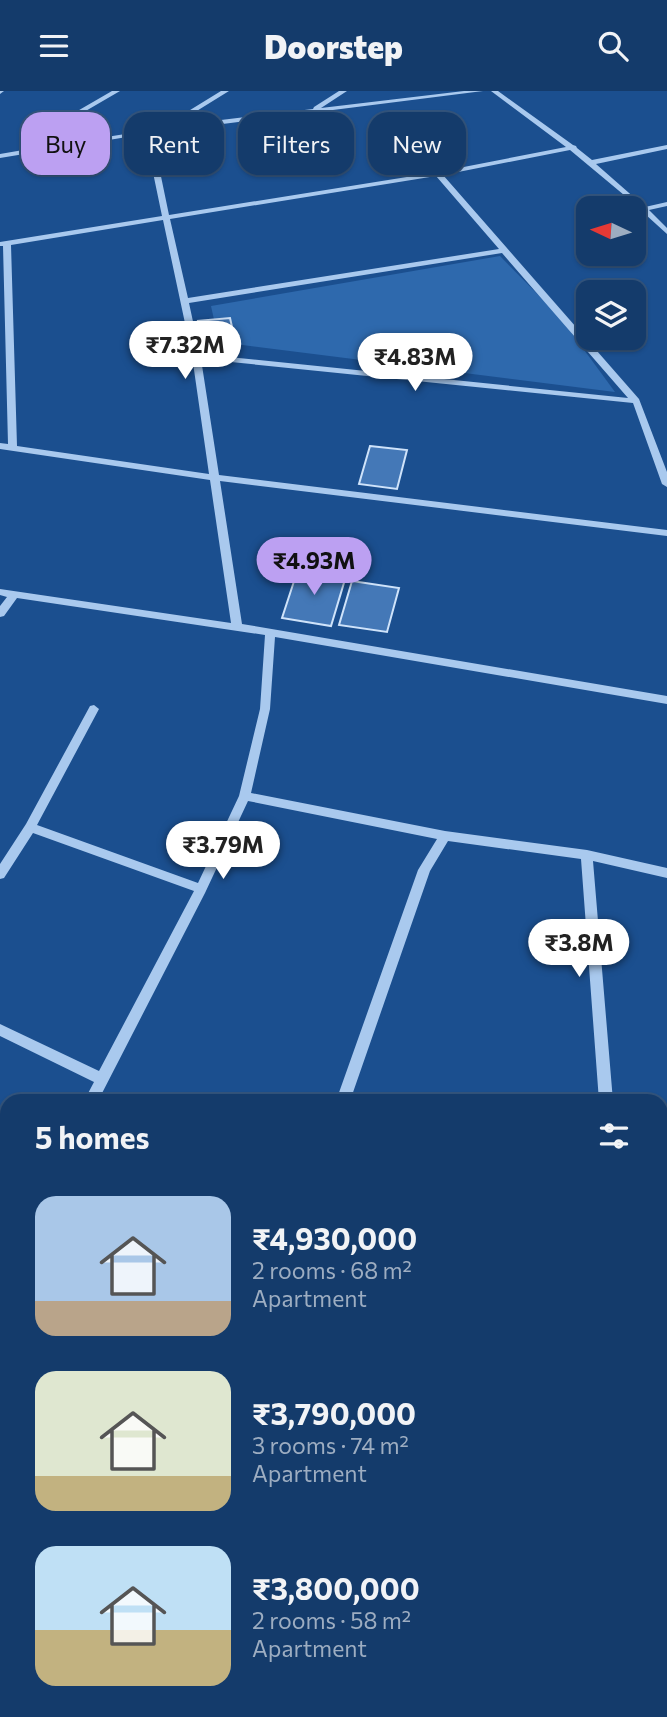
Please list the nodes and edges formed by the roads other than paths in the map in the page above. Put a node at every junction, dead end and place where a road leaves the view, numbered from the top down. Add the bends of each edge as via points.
1 (117, 91) edge
2 (226, 91) edge
3 (344, 91) edge
4 (480, 91) edge
5 (494, 91) edge
6 (313, 110) junction
7 (80, 112) edge
8 (191, 112) edge
9 (224, 121) edge
10 (667, 146) edge
11 (575, 147) junction
12 (21, 153) edge
13 (0, 156) edge
14 (589, 163) junction
15 (466, 168) edge
16 (157, 175) edge
17 (432, 175) edge
18 (439, 175) edge
19 (629, 196) edge
20 (667, 204) edge
21 (646, 209) edge
22 (646, 210) edge
23 (166, 218) junction
24 (667, 232) edge
25 (4, 244) edge
26 (504, 250) junction
27 (186, 301) junction
28 (196, 356) junction
29 (636, 401) junction
30 (0, 446) edge
31 (13, 448) junction
32 (216, 478) junction
33 (667, 484) edge
34 (667, 533) edge
35 (0, 592) edge
36 (15, 594) junction
37 (0, 613) edge
38 (237, 627) junction
39 (270, 635) junction
40 (667, 700) edge
41 (94, 709) dead end
42 (245, 796) junction
43 (30, 827) junction
44 (445, 836) junction
45 (587, 855) junction
46 (667, 873) edge
47 (0, 874) edge
48 (201, 889) junction
49 (0, 1030) edge
50 (102, 1079) junction
51 (94, 1094) edge
52 (345, 1094) edge
53 (605, 1094) edge

1 - 7 street
2 - 8 street
3 - 6 street
4 - 6 street
5 - 11 street
6 - 9 street
10 - 14 street
11 - 14 street
11 - 15 street
12 - 13 street
14 - 19 street
16 - 23 street
17 - 23 street
18 - 26 street
20 - 21 street
22 - 24 street
23 - 25 street
23 - 27 street
25 - 31 street
26 - 27 street
26 - 29 street
27 - 28 street
28 - 29 street
28 - 32 street
29 - 33 street
30 - 31 street
31 - 32 street
32 - 34 street
32 - 38 street
35 - 36 street
36 - 37 street
36 - 38 street
38 - 39 street
39 - 40 street
39 - 42 street via 265,709
41 - 43 street
42 - 44 street
42 - 48 street
43 - 47 street
43 - 48 street
44 - 45 street
44 - 52 street via 424,870
45 - 46 street
45 - 53 street
48 - 50 street
49 - 50 street
50 - 51 street

